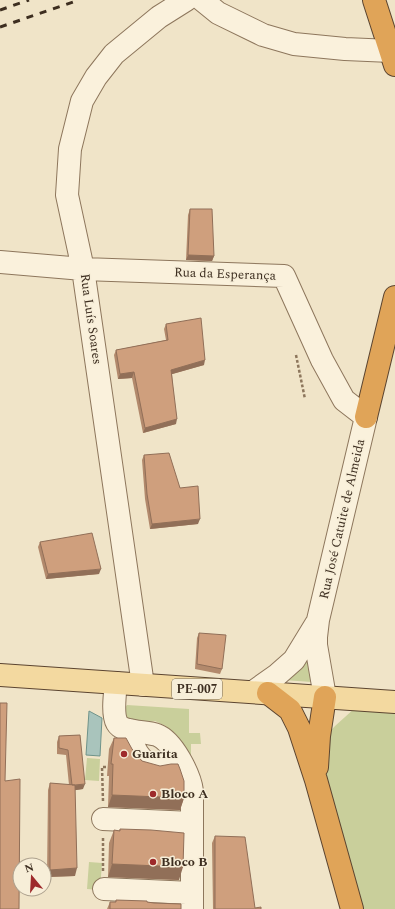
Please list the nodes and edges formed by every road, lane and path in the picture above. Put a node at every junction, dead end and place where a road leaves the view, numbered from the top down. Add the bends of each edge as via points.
1 (186, 0) edge
2 (202, 0) edge
3 (374, 0) edge
4 (393, 58) edge
5 (0, 262) edge
6 (84, 270) junction
7 (395, 297) edge
8 (366, 417) junction
9 (318, 620) junction
10 (0, 675) edge
11 (116, 683) junction
12 (144, 685) junction
13 (261, 693) junction
14 (325, 697) junction
15 (395, 702) edge
16 (316, 780) junction
17 (103, 819) dead end
18 (192, 823) junction
19 (104, 889) dead end
20 (192, 901) edge
21 (352, 909) edge

1 - 6 street, Rua Luís Soares via 159,17 114,54 82,101 70,149 67,195
2 - 4 street via 218,13 263,35 294,44 345,49
3 - 4 highway
5 - 6 street, Rua da Esperança
6 - 8 street, Rua da Esperança via 284,276 322,360 344,400
6 - 12 street, Rua Luís Soares
7 - 8 highway
8 - 9 street, Rua José Catuite de Almeida
9 - 13 street, Rua José Catuite de Almeida via 294,660
9 - 14 street, Rua José Catuite de Almeida via 316,645
10 - 11 main road, PE-007
11 - 12 main road, PE-007
11 - 18 street via 116,721 122,728 161,737 188,774 192,791
12 - 13 main road, PE-007
13 - 14 main road, PE-007
13 - 16 highway via 290,710 300,728
14 - 15 main road, PE-007
14 - 16 highway via 318,736
16 - 21 highway
17 - 18 street
18 - 20 street
19 - 20 street

